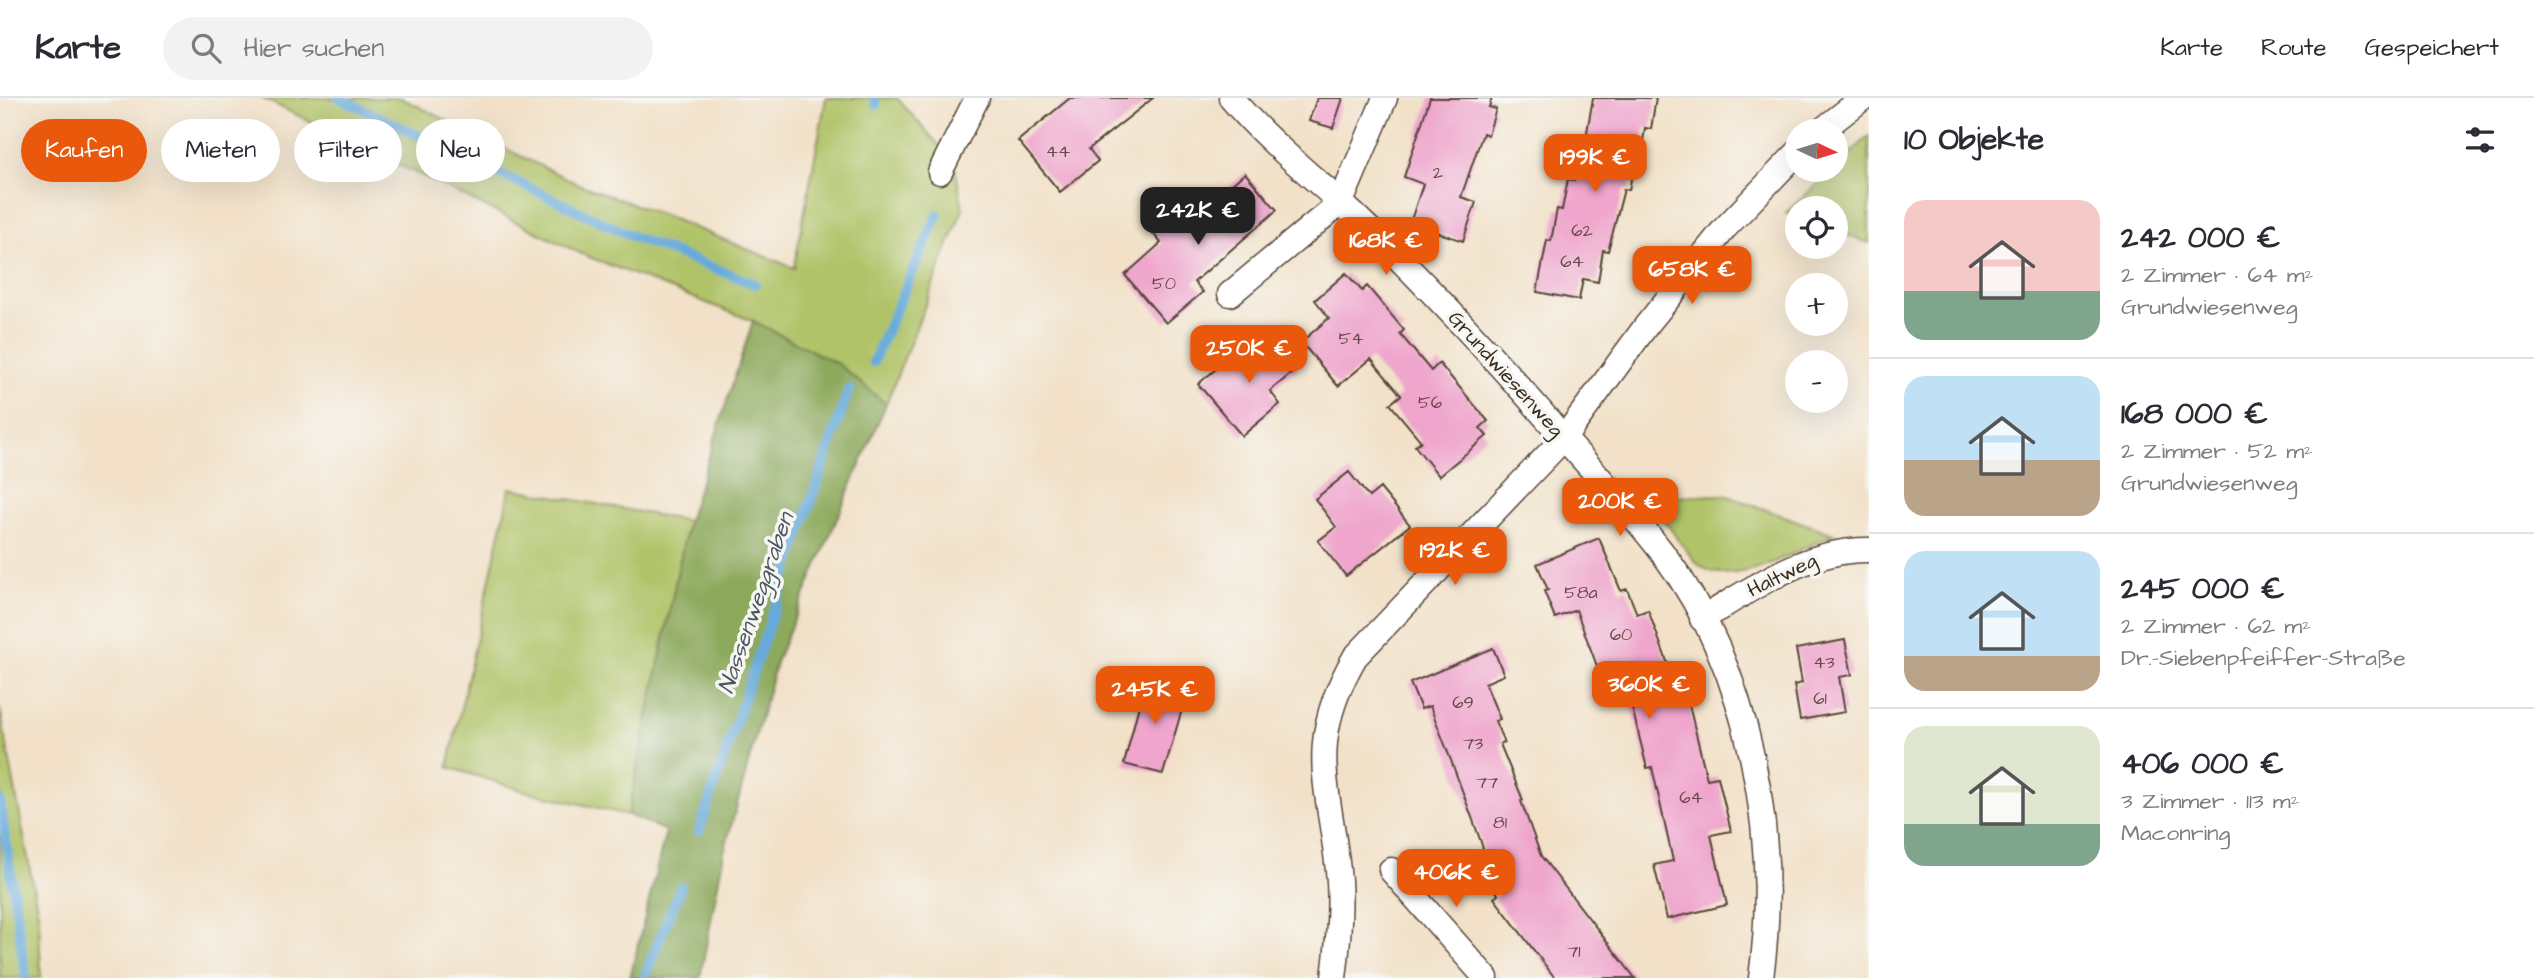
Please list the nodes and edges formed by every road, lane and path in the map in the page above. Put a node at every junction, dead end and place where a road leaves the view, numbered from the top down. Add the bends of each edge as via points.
1 (977, 98) edge
2 (1231, 98) edge
3 (1385, 98) edge
4 (1863, 98) edge
5 (1836, 119) edge
6 (1785, 166) edge
7 (940, 172) dead end
8 (1341, 202) junction
9 (1230, 294) dead end
10 (1564, 438) junction
11 (1869, 550) edge
12 (1702, 619) junction
13 (1391, 870) dead end
14 (1334, 978) edge
15 (1486, 978) edge
16 (1760, 978) edge

1 - 7 street
2 - 8 street, Grundwiesenweg via 1283,152
3 - 8 street
4 - 5 street
6 - 10 street via 1725,228
8 - 9 street
8 - 10 street, Grundwiesenweg via 1415,274
10 - 12 street, Grundwiesenweg via 1666,558
10 - 14 street via 1355,657 1336,689 1325,725 1323,772 1339,884
11 - 12 street, Haltweg via 1831,553 1802,563
12 - 16 street, Grundwiesenweg via 1730,682 1759,790 1766,885
13 - 15 street

